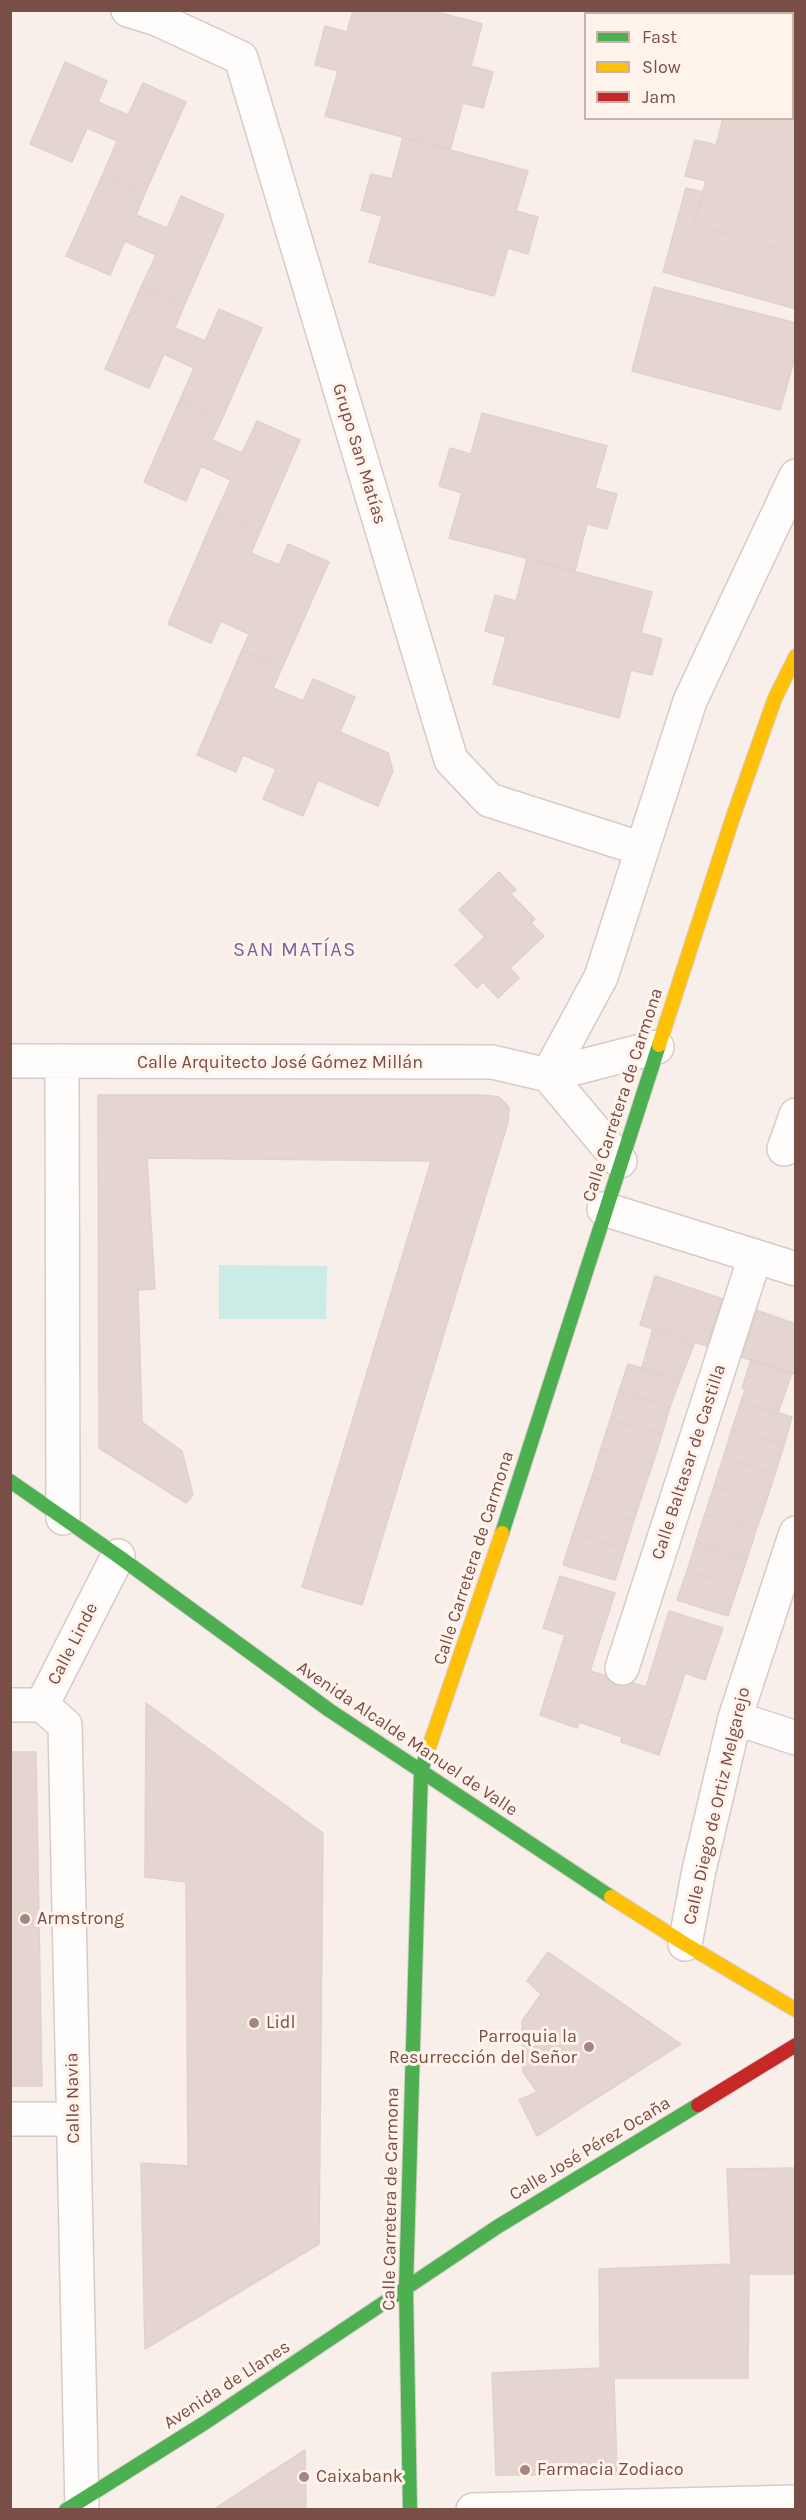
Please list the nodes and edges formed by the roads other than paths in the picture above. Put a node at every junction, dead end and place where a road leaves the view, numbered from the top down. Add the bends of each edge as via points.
1 (128, 11) edge
2 (795, 476) edge
3 (795, 656) edge
4 (642, 849) junction
5 (657, 1047) junction
6 (10, 1061) edge
7 (62, 1061) junction
8 (548, 1075) junction
9 (795, 1115) edge
10 (784, 1149) dead end
11 (620, 1161) junction
12 (604, 1209) junction
13 (755, 1257) junction
14 (795, 1269) edge
15 (10, 1481) edge
16 (63, 1518) junction
17 (795, 1533) edge
18 (118, 1556) junction
19 (622, 1668) dead end
20 (10, 1705) edge
21 (42, 1705) junction
22 (735, 1718) junction
23 (795, 1738) edge
24 (421, 1771) junction
25 (685, 1944) junction
26 (795, 2010) edge
27 (795, 2044) edge
28 (10, 2119) edge
29 (74, 2119) junction
30 (406, 2288) junction
31 (795, 2502) edge
32 (76, 2506) edge
33 (410, 2510) edge
34 (473, 2510) edge

1 - 4 street, Grupo San Matías via 157,19 241,58 451,760 489,800
2 - 4 street via 690,701
3 - 5 main road, Calle Carretera de Carmona via 775,698 732,817
4 - 8 street via 601,977
5 - 8 street
5 - 11 main road, Calle Carretera de Carmona
6 - 7 street, Calle Arquitecto José Gómez Millán
7 - 8 street, Calle Arquitecto José Gómez Millán via 492,1062
7 - 16 street
8 - 11 street
9 - 10 street
11 - 12 main road, Calle Carretera de Carmona
12 - 13 street
12 - 24 main road, Calle Carretera de Carmona via 461,1659
13 - 14 street
13 - 19 street, Calle Baltasar de Castilla
15 - 16 main road, Avenida Alcalde Manuel de Valle
16 - 18 main road, Avenida Alcalde Manuel de Valle
17 - 22 street, Calle Diego de Ortiz Melgarejo
18 - 21 street, Calle Linde
18 - 24 main road, Avenida Alcalde Manuel de Valle via 329,1710
20 - 21 street, Calle Linde
21 - 29 street, Calle Navia via 65,1725
22 - 23 street
22 - 25 street, Calle Diego de Ortiz Melgarejo
24 - 25 main road, Avenida Alcalde Manuel de Valle
24 - 30 main road, Calle Carretera de Carmona
25 - 26 main road, Avenida Alcalde Manuel de Valle
27 - 30 main road, Calle José Pérez Ocaña via 497,2227
28 - 29 street
29 - 32 street, Calle Navia
30 - 32 main road, Avenida de Llanes
30 - 33 main road, Calle Carretera de Carmona
31 - 34 street

